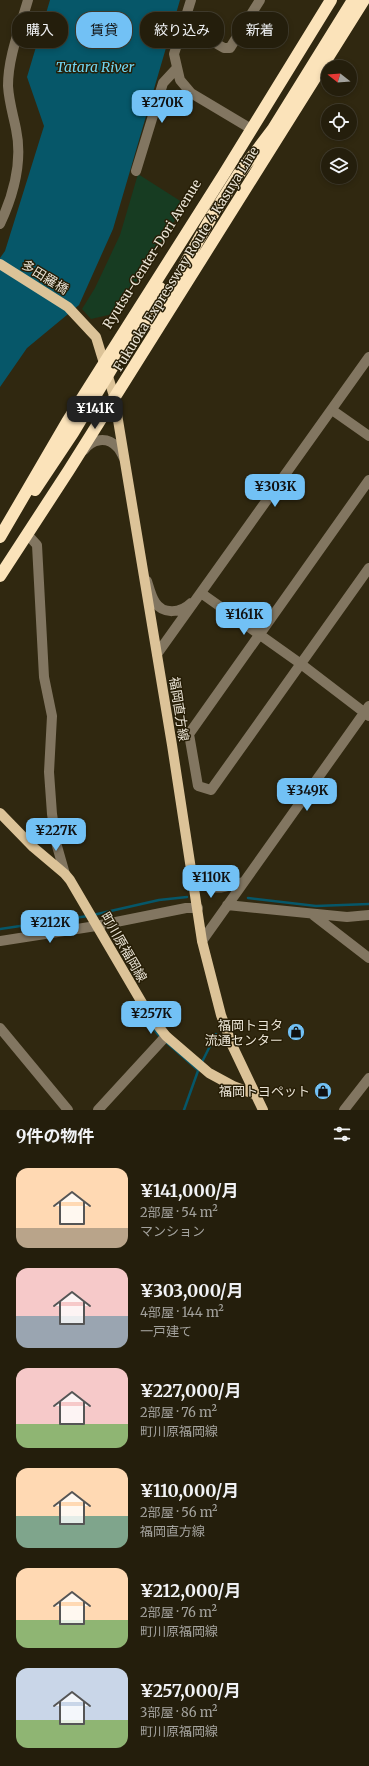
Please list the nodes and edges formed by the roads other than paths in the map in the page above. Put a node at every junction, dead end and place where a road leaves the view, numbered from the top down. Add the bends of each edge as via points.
1 (28, 0) edge
2 (191, 0) edge
3 (260, 0) edge
4 (326, 0) edge
5 (331, 0) edge
6 (353, 0) edge
7 (365, 0) edge
8 (188, 12) edge
9 (176, 48) edge
10 (224, 48) edge
11 (176, 69) junction
12 (248, 127) junction
13 (235, 148) junction
14 (136, 171) dead end
15 (0, 224) edge
16 (0, 264) edge
17 (75, 313) joint
18 (369, 357) edge
19 (103, 359) junction
20 (114, 396) junction
21 (332, 410) junction
22 (93, 433) junction
23 (369, 436) edge
24 (125, 460) junction
25 (69, 470) junction
26 (369, 480) edge
27 (0, 523) edge
28 (27, 534) junction
29 (0, 537) edge
30 (142, 568) junction
31 (369, 568) edge
32 (0, 570) edge
33 (0, 576) edge
34 (201, 593) junction
35 (259, 634) junction
36 (157, 654) junction
37 (301, 664) junction
38 (368, 711) edge
39 (0, 813) edge
40 (192, 871) junction
41 (65, 874) junction
42 (243, 882) junction
43 (227, 905) junction
44 (198, 908) junction
45 (312, 914) junction
46 (369, 915) edge
47 (96, 924) junction
48 (202, 941) junction
49 (1, 942) edge
50 (369, 958) edge
51 (0, 1028) edge
52 (166, 1036) junction
53 (369, 1078) edge
54 (254, 1094) junction
55 (68, 1110) edge
56 (98, 1110) edge
57 (263, 1110) edge
58 (344, 1110) edge

1 - 15 street via 11,58 8,85 10,109 17,136 17,174 12,196
2 - 8 street
3 - 10 street via 230,48
4 - 12 highway, Ryutsu-Center-Dori Avenue
5 - 29 highway, Fukuoka Expressway Route 4 Kasuya Line via 67,422
6 - 22 highway via 273,129 238,175 212,216 117,385
7 - 20 highway
7 - 22 highway, Fukuoka Expressway Route 4 Kasuya Line via 145,354
9 - 11 street via 174,54
11 - 12 street via 180,80 191,93
11 - 14 street via 163,83
12 - 13 highway, Ryutsu-Center-Dori Avenue
13 - 19 highway, Ryutsu-Center-Dori Avenue
13 - 29 highway via 144,318 46,475
16 - 17 main road, 多田羅橋
17 - 19 main road, 福岡直方線 via 96,337
18 - 21 street
19 - 20 main road, 福岡直方線
19 - 27 highway, Ryutsu-Center-Dori Avenue
20 - 24 main road, 福岡直方線
20 - 25 highway
21 - 23 street
21 - 34 street
22 - 32 highway, Fukuoka Expressway Route 4 Kasuya Line
24 - 25 street via 118,447 106,440 95,441 88,445
24 - 30 main road, 福岡直方線
25 - 28 highway
26 - 35 street
28 - 33 highway
28 - 41 street via 37,545 44,677 52,716 49,772 52,814
30 - 34 street via 155,603 166,611 177,611 188,606
30 - 36 main road, 福岡直方線
31 - 37 street
34 - 35 street
34 - 36 street
35 - 37 street
35 - 37 street via 189,734 198,786 211,790
36 - 40 main road, 福岡直方線
37 - 38 street
38 - 42 street
39 - 41 main road, 町川原福岡線 via 33,847
40 - 42 street via 203,884 217,889
40 - 44 main road, 福岡直方線
41 - 47 main road, 町川原福岡線
42 - 43 street
43 - 45 street
43 - 48 street
44 - 47 street
44 - 48 main road, 福岡直方線
45 - 46 street via 347,917
45 - 50 street
47 - 49 street
47 - 52 main road, 町川原福岡線 via 148,1013
48 - 54 main road, 福岡直方線 via 221,1015
51 - 55 street
52 - 54 main road, 町川原福岡線 via 209,1073
52 - 56 street
53 - 58 street
54 - 57 main road, 福岡直方線

